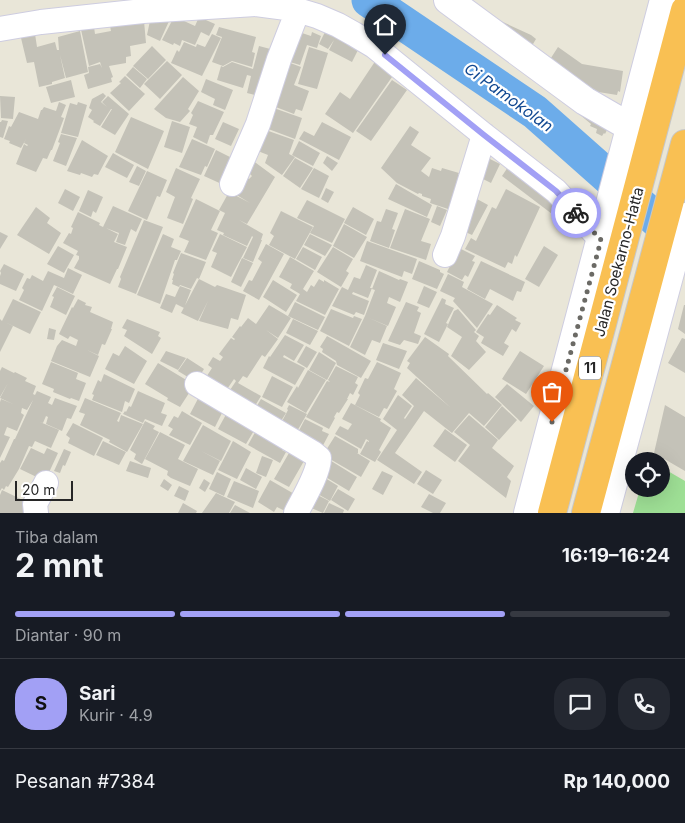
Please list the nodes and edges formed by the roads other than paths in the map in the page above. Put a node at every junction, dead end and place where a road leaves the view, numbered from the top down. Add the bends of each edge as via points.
1 (448, 0) edge
2 (664, 0) edge
3 (298, 10) junction
4 (685, 10) edge
5 (0, 29) edge
6 (484, 135) junction
7 (627, 136) junction
8 (685, 144) edge
9 (232, 184) dead end
10 (685, 217) edge
11 (601, 240) junction
12 (445, 255) dead end
13 (673, 258) edge
14 (648, 282) junction
15 (652, 339) junction
16 (197, 384) dead end
17 (46, 482) dead end
18 (36, 513) edge
19 (296, 513) edge
20 (528, 513) edge
21 (552, 513) edge
22 (586, 513) edge
23 (605, 513) edge

1 - 7 main road
2 - 7 main road
3 - 5 street via 256,4 143,11
3 - 6 street via 338,25 374,46
3 - 9 street via 278,59 258,124
4 - 21 highway, Jalan Soekarno-Hatta / 11
6 - 11 street via 556,191
6 - 12 street
7 - 11 main road
8 - 13 highway, 11 via 672,192
10 - 13 main road
11 - 20 main road
13 - 14 highway, 11
13 - 15 main road
14 - 15 highway
14 - 22 highway, 11
15 - 23 main road
16 - 19 street via 319,458
17 - 18 street via 35,504

